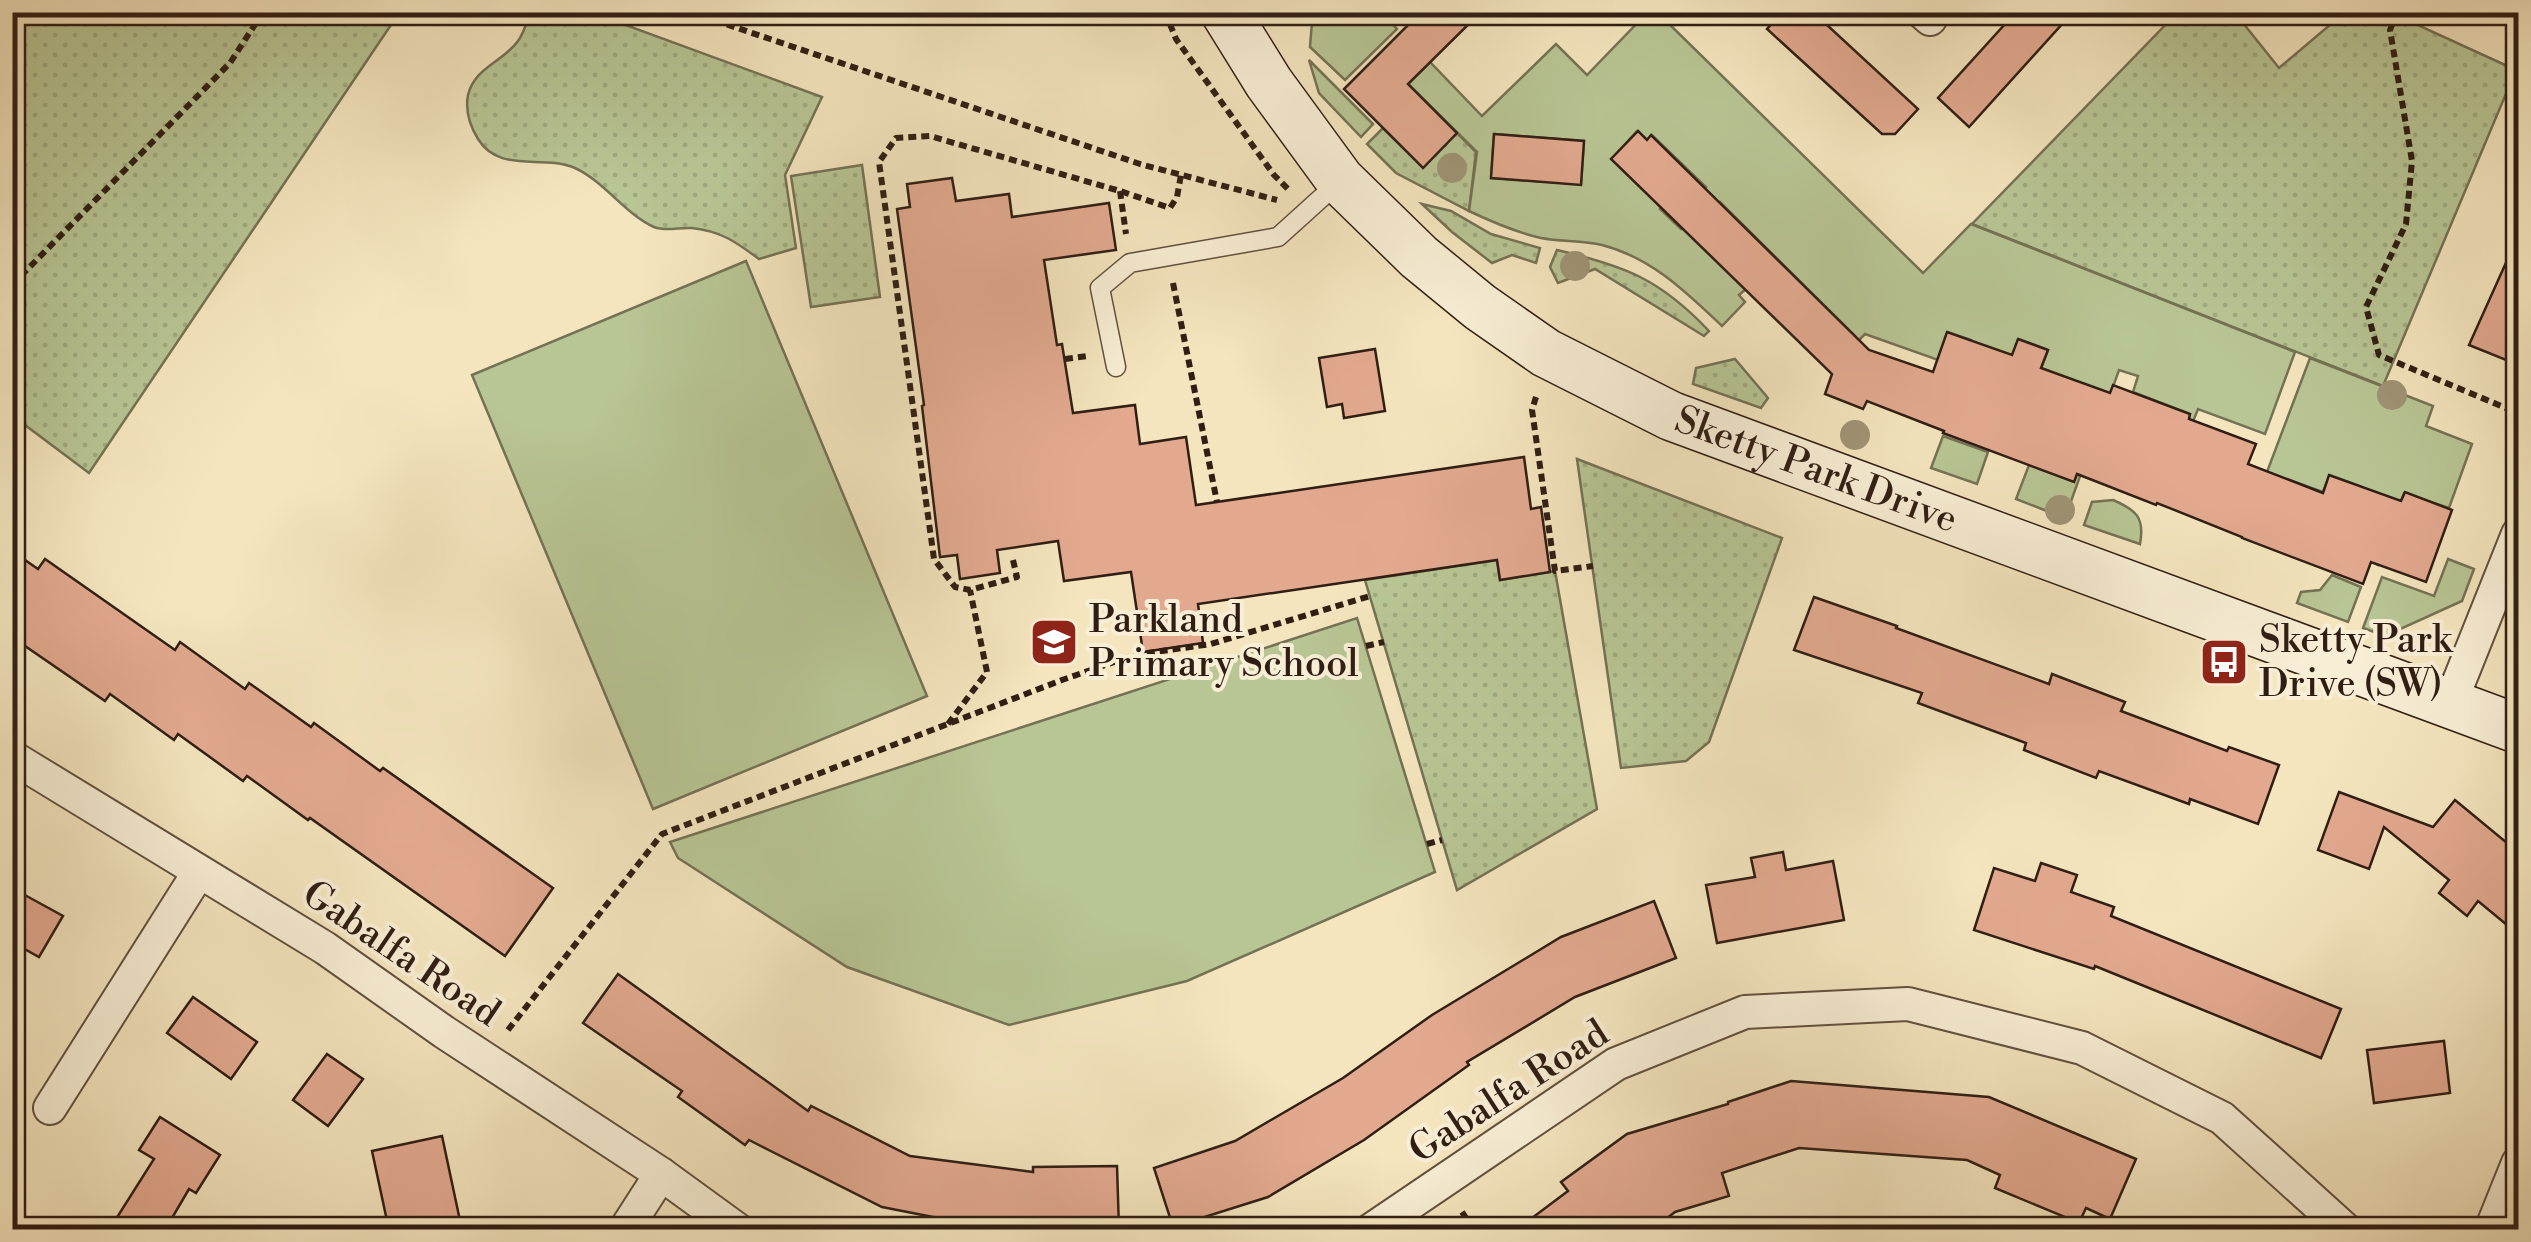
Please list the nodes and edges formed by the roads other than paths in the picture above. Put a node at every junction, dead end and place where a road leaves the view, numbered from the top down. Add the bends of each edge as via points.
1 (1238, 16) edge
2 (1340, 180) junction
3 (1116, 367) dead end
4 (2518, 534) edge
5 (2450, 704) junction
6 (2518, 730) edge
7 (12, 756) edge
8 (199, 872) junction
9 (50, 1108) dead end
10 (2518, 1162) edge
11 (661, 1174) junction
12 (625, 1230) edge
13 (738, 1230) edge
14 (1371, 1230) edge
15 (2346, 1230) edge
16 (2490, 1230) edge

1 - 2 street, Sketty Park Drive via 1268,82
2 - 3 lane via 1278,237 1130,264 1100,288
2 - 5 street, Sketty Park Drive via 1480,307 1546,353 1671,416
4 - 5 street
5 - 6 street, Sketty Park Drive
7 - 8 street, Gabalfa Road
8 - 9 street
8 - 11 street, Gabalfa Road
10 - 16 street
11 - 12 street
11 - 13 street, Gabalfa Road
14 - 15 street, Gabalfa Road via 1616,1064 1745,1012 1908,1004 2082,1048 2222,1118

